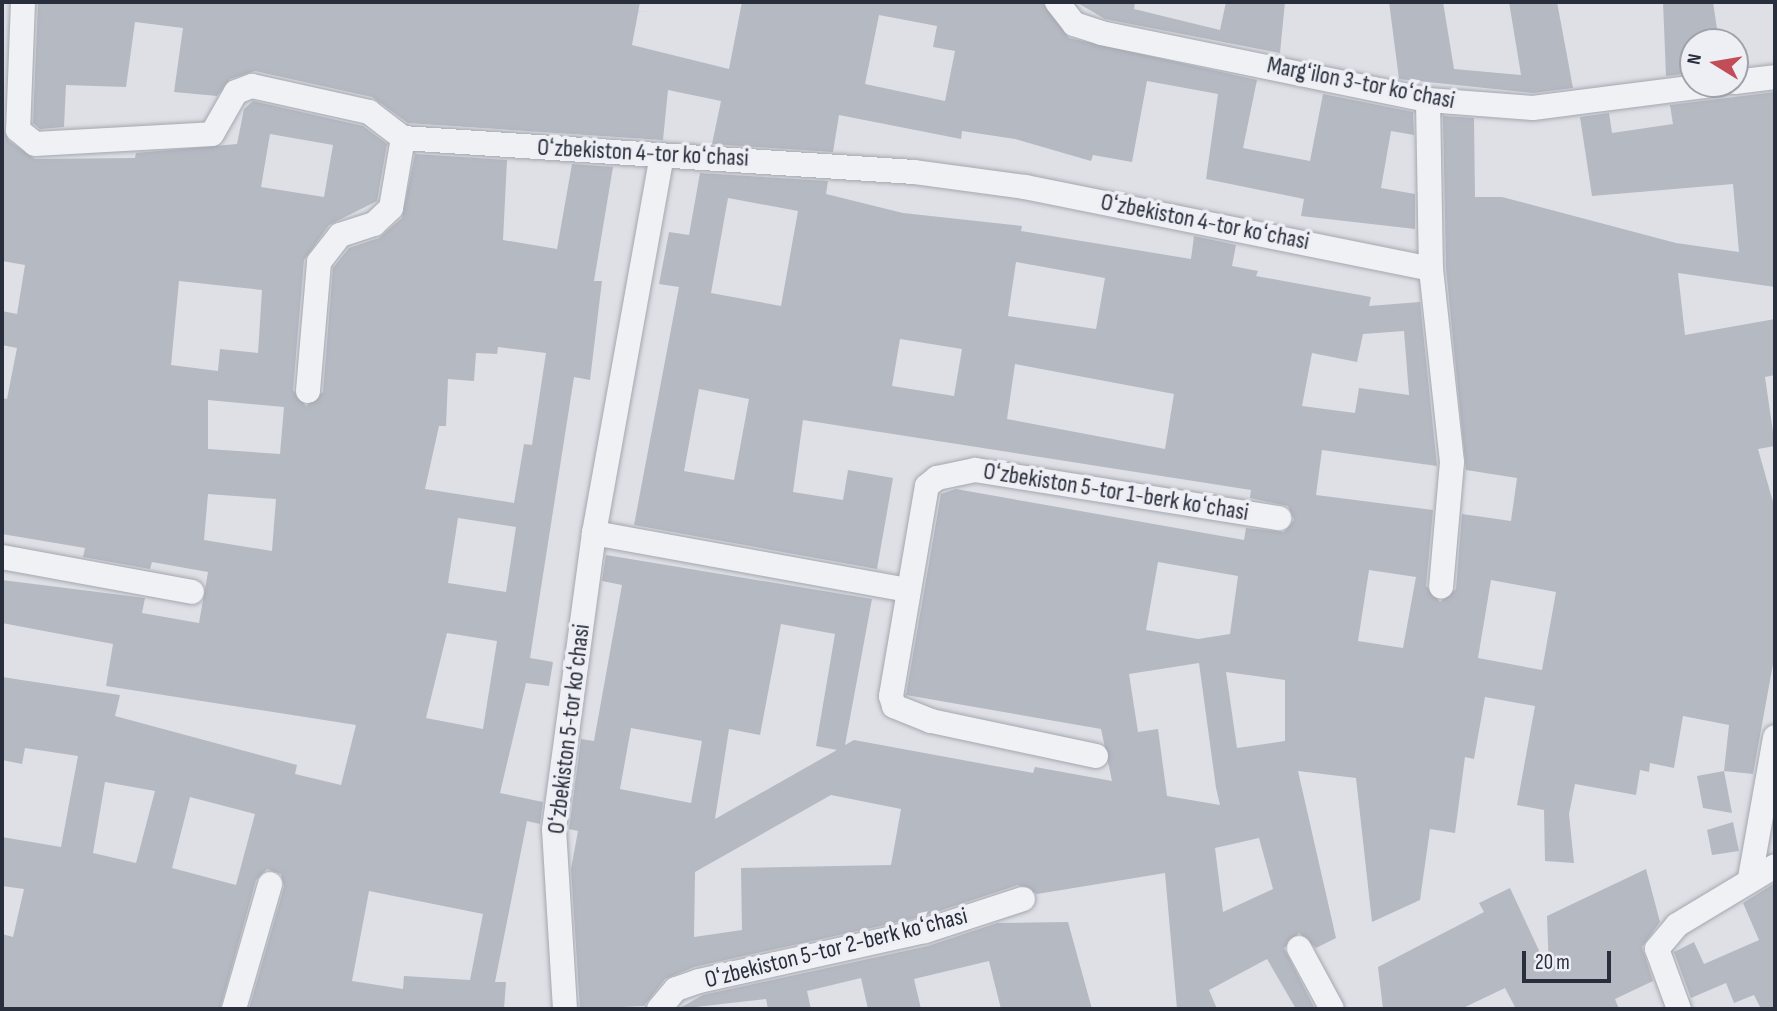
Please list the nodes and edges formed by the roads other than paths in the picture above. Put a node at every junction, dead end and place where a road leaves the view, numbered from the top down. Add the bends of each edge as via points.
1 (23, 2) edge
2 (1057, 2) edge
3 (1775, 77) edge
4 (1749, 80) edge
5 (1679, 89) edge
6 (1428, 100) junction
7 (403, 138) junction
8 (662, 156) junction
9 (1431, 270) junction
10 (308, 391) dead end
11 (1279, 518) dead end
12 (594, 533) junction
13 (2, 557) edge
14 (1441, 587) dead end
15 (907, 590) junction
16 (192, 592) dead end
17 (1775, 737) edge
18 (1096, 756) dead end
19 (1775, 866) edge
20 (1749, 878) junction
21 (270, 884) dead end
22 (1023, 900) dead end
23 (1298, 948) dead end
24 (234, 1009) edge
25 (565, 1009) edge
26 (659, 1009) edge
27 (1332, 1009) edge
28 (1679, 1009) edge

1 - 7 street via 18,130 35,144 212,134 236,92 252,86 369,112
2 - 6 street, Margʻilon 3-tor koʻchasi via 1074,24 1101,33
3 - 4 street
5 - 6 street, Margʻilon 3-tor koʻchasi via 1533,108
6 - 9 street
7 - 8 street, Oʻzbekiston 4-tor koʻchasi
7 - 10 street via 391,208 374,224 340,235 318,262
8 - 9 street, Oʻzbekiston 4-tor koʻchasi via 915,172 1025,187
8 - 12 street, Oʻzbekiston 5-tor koʻchasi
9 - 14 street via 1452,462
11 - 15 street, Oʻzbekiston 5-tor 1-berk koʻchasi via 975,470 951,474 927,486
12 - 15 street
12 - 25 street, Oʻzbekiston 5-tor koʻchasi via 554,829
13 - 16 street
15 - 18 street, Oʻzbekiston 5-tor 1-berk koʻchasi via 894,706 931,721
17 - 20 street
19 - 20 street
20 - 28 street via 1677,925 1657,949
21 - 24 street
22 - 26 street, Oʻzbekiston 5-tor 2-berk koʻchasi via 925,932 699,981 676,989
23 - 27 street

